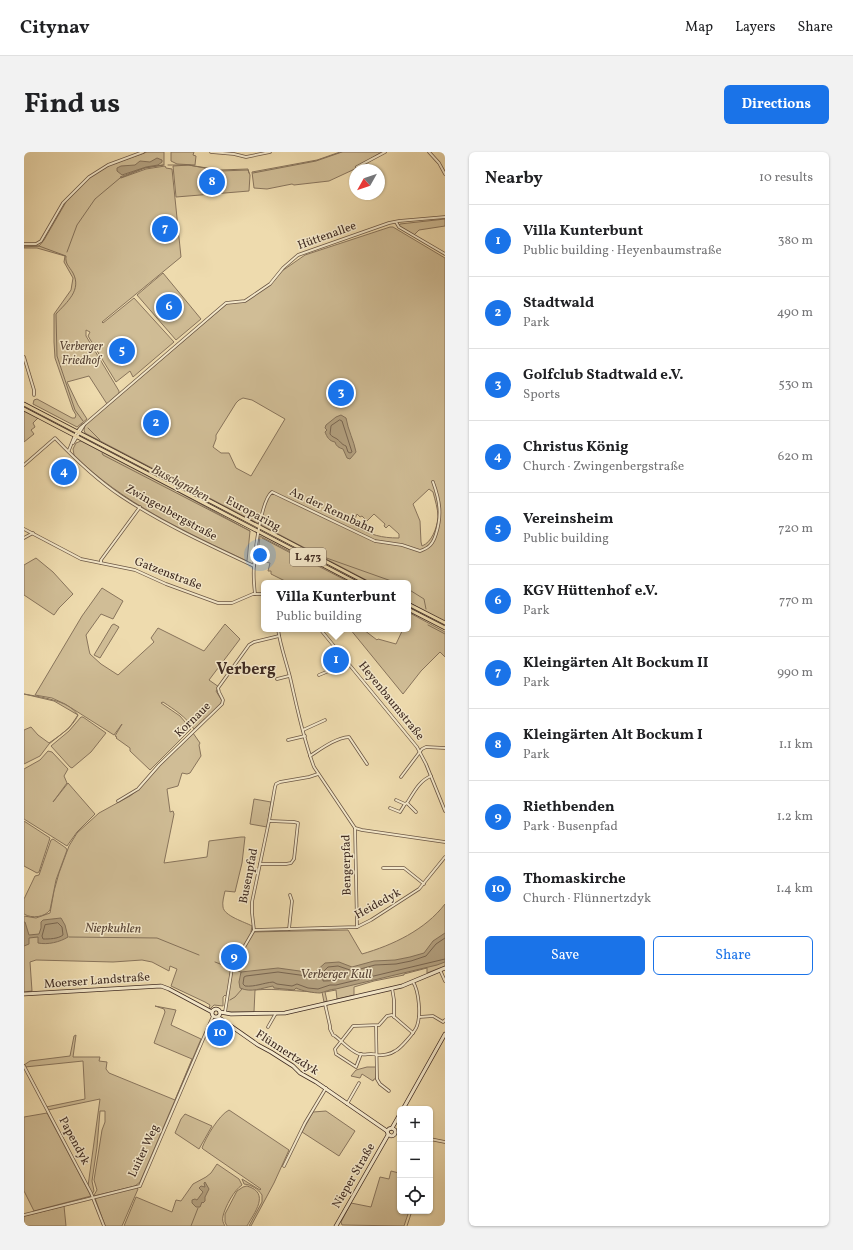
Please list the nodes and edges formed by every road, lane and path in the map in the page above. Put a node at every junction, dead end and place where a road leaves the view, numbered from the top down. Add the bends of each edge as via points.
1 (143, 152) edge
2 (211, 152) edge
3 (270, 152) edge
4 (385, 152) edge
5 (429, 152) edge
6 (234, 153) edge
7 (363, 164) edge
8 (445, 174) edge
9 (445, 217) edge
10 (396, 222) junction
11 (24, 244) edge
12 (445, 254) edge
13 (24, 357) edge
14 (34, 395) dead end
15 (24, 404) edge
16 (24, 409) edge
17 (78, 432) junction
18 (76, 436) junction
19 (69, 450) junction
20 (24, 465) edge
21 (433, 482) dead end
22 (140, 508) junction
23 (24, 529) edge
24 (259, 530) junction
25 (33, 533) junction
26 (24, 538) edge
27 (101, 563) junction
28 (254, 566) junction
29 (351, 580) edge
30 (361, 580) edge
31 (255, 594) junction
32 (261, 594) edge
33 (411, 606) edge
34 (411, 611) edge
35 (445, 623) edge
36 (445, 628) edge
37 (278, 632) edge
38 (322, 632) edge
39 (279, 636) junction
40 (348, 663) junction
41 (319, 675) dead end
42 (290, 676) junction
43 (277, 679) dead end
44 (325, 720) dead end
45 (303, 730) junction
46 (305, 736) junction
47 (288, 740) dead end
48 (445, 748) edge
49 (419, 750) junction
50 (310, 756) junction
51 (367, 764) dead end
52 (318, 774) junction
53 (400, 776) dead end
54 (431, 776) junction
55 (396, 800) dead end
56 (118, 801) dead end
57 (406, 803) junction
58 (390, 808) dead end
59 (445, 811) edge
60 (416, 812) dead end
61 (270, 821) junction
62 (355, 828) junction
63 (445, 842) edge
64 (445, 857) edge
65 (260, 864) junction
66 (383, 868) dead end
67 (424, 884) junction
68 (290, 895) dead end
69 (357, 927) junction
70 (289, 928) junction
71 (254, 930) junction
72 (445, 968) edge
73 (440, 970) junction
74 (445, 981) edge
75 (412, 982) junction
76 (392, 988) junction
77 (24, 994) edge
78 (325, 1004) junction
79 (212, 1012) junction
80 (220, 1012) junction
81 (276, 1013) junction
82 (225, 1014) junction
83 (213, 1016) junction
84 (394, 1016) junction
85 (218, 1017) junction
86 (419, 1017) junction
87 (445, 1020) edge
88 (376, 1026) junction
89 (268, 1027) dead end
90 (412, 1033) junction
91 (445, 1034) edge
92 (341, 1042) junction
93 (360, 1054) junction
94 (377, 1055) junction
95 (24, 1066) edge
96 (359, 1083) dead end
97 (326, 1088) junction
98 (389, 1091) dead end
99 (347, 1104) junction
100 (405, 1106) edge
101 (397, 1119) edge
102 (392, 1128) junction
103 (387, 1131) junction
104 (388, 1135) junction
105 (433, 1140) edge
106 (445, 1142) edge
107 (284, 1166) dead end
108 (93, 1197) junction
109 (24, 1215) edge
110 (104, 1226) edge
111 (338, 1226) edge

1 - 11 street via 108,165 89,177 63,203 41,241 36,244
2 - 6 street
3 - 6 street via 246,157
4 - 7 street
5 - 8 street
9 - 10 street, Hüttenallee
10 - 12 street via 399,227
10 - 17 street, Hüttenallee via 298,255 270,284 244,301 226,303 80,427
13 - 14 street
15 - 17 main road, Europaring / L 473
16 - 18 main road, Europaring / L 473
17 - 18 street, Hüttenallee
17 - 24 main road, Europaring / L 473
18 - 19 street
18 - 24 main road, Europaring / L 473
19 - 20 street, Zwingenbergstraße via 55,438
19 - 22 street, Zwingenbergstraße via 90,472
21 - 24 street, An der Rennbahn via 439,502 440,523 432,544 420,551 375,541 272,492 265,503
22 - 27 street
22 - 28 street, Zwingenbergstraße
23 - 25 street, Gatzenstraße
24 - 28 street
24 - 29 main road, Europaring / L 473
24 - 30 main road, Europaring / L 473
25 - 26 street
25 - 27 street, Gatzenstraße via 81,559
27 - 31 street, Gatzenstraße via 137,570 163,583 218,603 232,603
28 - 31 street
31 - 32 street, Gatzenstraße
33 - 35 main road
34 - 36 main road
37 - 39 street
38 - 40 street, Heyenbaumstraße
39 - 42 street
39 - 56 street, Kornaue via 248,646 218,688 222,704 138,789
40 - 41 street, Heyenbaumstraße
40 - 49 street, Heyenbaumstraße
42 - 43 street
42 - 45 street
44 - 45 street
45 - 46 street
46 - 47 street
46 - 50 street
48 - 49 street via 426,747
49 - 53 street, Heyenbaumstraße
49 - 54 street, Heyenbaumstraße
50 - 51 street via 338,740 349,737
50 - 52 street
52 - 61 street, Busenpfad via 276,784
52 - 62 street
54 - 57 street via 424,778
54 - 59 street, Heyenbaumstraße
55 - 57 street
57 - 58 street via 400,812
57 - 60 street
61 - 65 street, Busenpfad
61 - 65 street via 298,824 294,859 286,864
62 - 63 street
62 - 69 street, Bengerpfad
64 - 67 street, Heidedyk
65 - 71 street, Busenpfad via 252,904
66 - 67 street via 404,868
67 - 69 street, Heidedyk
68 - 70 street via 292,901
69 - 70 street, Heidedyk
70 - 71 street, Heidedyk
71 - 82 street via 232,969
72 - 73 main road
73 - 74 street
73 - 75 main road
75 - 76 main road
75 - 86 street via 418,994
76 - 78 main road
76 - 84 street
77 - 79 main road, Moerser Landstraße via 161,986
78 - 81 main road
78 - 92 street via 330,1029
79 - 80 main road via 216,1009
79 - 83 main road
80 - 82 main road
80 - 85 main road
81 - 82 main road
81 - 89 street
83 - 85 main road
83 - 108 street, Luiter Weg via 140,1186
84 - 88 street via 389,1015
84 - 90 street
85 - 97 main road, Flünnertzdyk
86 - 87 street via 433,1016 444,1022
86 - 90 street
88 - 92 street via 353,1026
88 - 94 street
90 - 94 street via 399,1049
91 - 100 main road
92 - 93 street
92 - 93 street via 335,1049 336,1054 355,1067
93 - 94 street
94 - 98 street via 377,1079
95 - 108 street, Papendyk
96 - 99 street
97 - 99 main road, Flünnertzdyk
97 - 107 street
99 - 103 main road, Flünnertzdyk
101 - 102 main road
102 - 103 main road
102 - 104 main road, Nieper Straße via 397,1134
103 - 104 main road, Nieper Straße
104 - 111 main road, Nieper Straße
105 - 106 street
108 - 109 street, Luiter Weg
108 - 110 street, Papendyk

